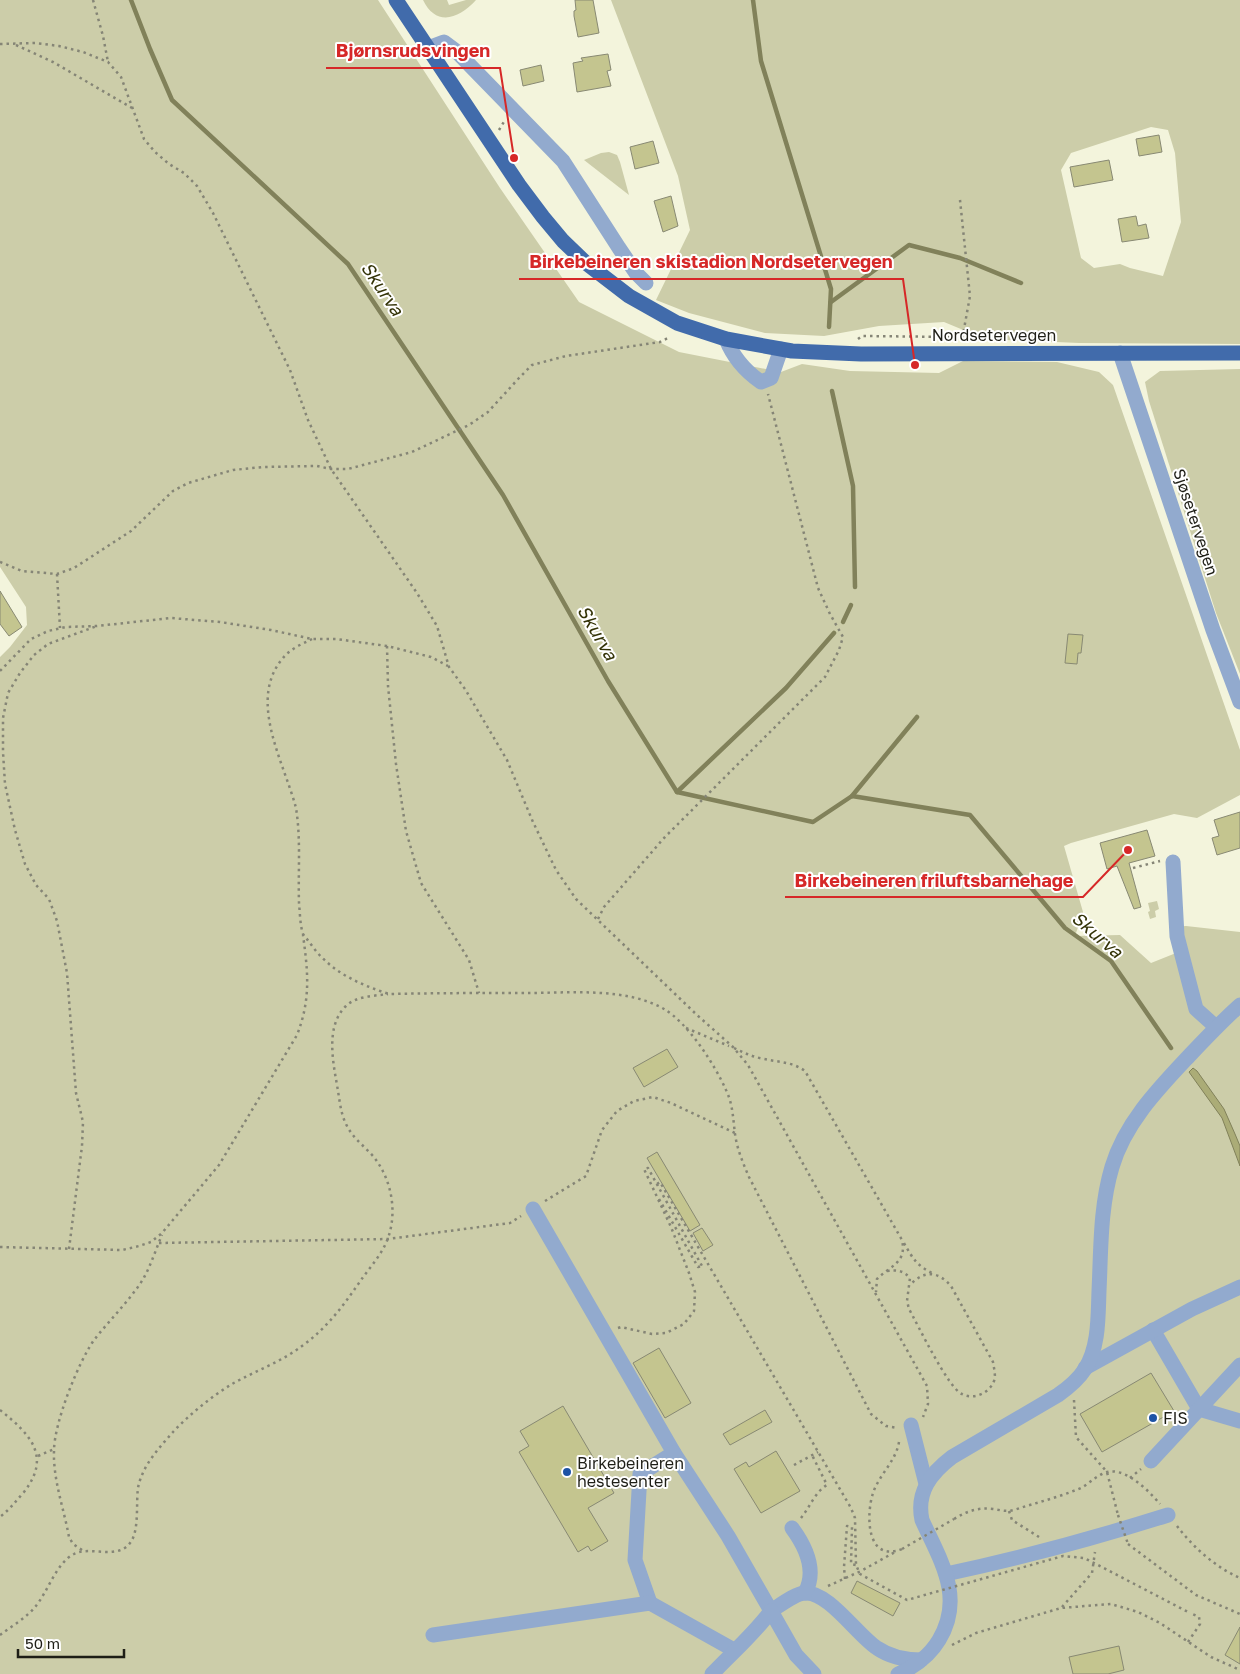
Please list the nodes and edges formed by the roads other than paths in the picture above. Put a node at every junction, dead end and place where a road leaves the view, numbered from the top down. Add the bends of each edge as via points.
1 (396, 0) edge
2 (428, 48) junction
3 (646, 283) dead end
4 (726, 339) junction
5 (782, 349) junction
6 (1120, 353) junction
7 (1240, 353) edge
8 (1240, 702) edge
9 (1172, 862) road end
10 (1239, 1007) edge
11 (1216, 1028) junction
12 (533, 1209) road end
13 (1240, 1287) edge
14 (1153, 1330) junction
15 (1240, 1365) edge
16 (1085, 1368) junction
17 (1199, 1409) junction
18 (1240, 1421) edge
19 (911, 1425) road end
20 (674, 1453) junction
21 (1151, 1461) dead end
22 (926, 1484) junction
23 (1168, 1515) road end
24 (792, 1528) road end
25 (946, 1574) junction
26 (805, 1592) junction
27 (650, 1603) junction
28 (771, 1611) junction
29 (433, 1634) dead end
30 (734, 1650) junction
31 (921, 1660) junction
32 (712, 1674) edge
33 (814, 1674) edge
34 (898, 1674) edge

1 - 2 main road, Nordsetervegen
2 - 3 street via 444,42 456,52 563,161 636,273
2 - 4 main road, Nordsetervegen via 491,143 563,241 629,296 677,323
4 - 5 main road, Nordsetervegen
4 - 5 street via 731,352 749,374 761,382 771,378
5 - 6 main road, Nordsetervegen via 861,354
6 - 7 main road, Nordsetervegen
6 - 8 street, Sjøsetervegen
9 - 11 street via 1177,936 1196,1009
10 - 11 street
11 - 16 street via 1144,1106 1121,1142 1106,1193 1097,1326 1092,1353
12 - 20 street
13 - 14 street
14 - 16 street
14 - 17 street
15 - 17 street
16 - 22 street via 1074,1384 1058,1395 952,1457
17 - 18 street
17 - 21 street
19 - 22 street
20 - 27 street via 640,1474 635,1560
20 - 28 street via 728,1536
22 - 25 street via 920,1511
23 - 25 street via 1003,1562
24 - 26 street via 807,1554 811,1571 810,1584
25 - 31 street via 951,1601 949,1619 934,1647
26 - 28 street
26 - 31 street via 836,1608 858,1633 877,1648 905,1660
27 - 29 street
27 - 30 street
28 - 30 street
28 - 33 street via 796,1656
30 - 32 street
31 - 34 street

